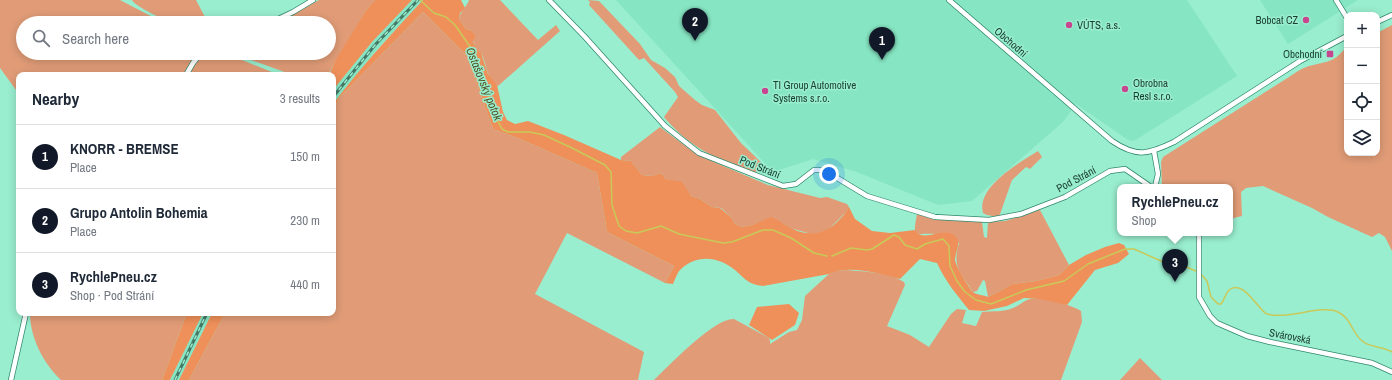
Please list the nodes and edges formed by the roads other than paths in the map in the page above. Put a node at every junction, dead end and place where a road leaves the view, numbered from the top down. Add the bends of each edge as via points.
1 (313, 0) edge
2 (549, 0) edge
3 (949, 0) edge
4 (1336, 0) edge
5 (1344, 13) edge
6 (1392, 15) edge
7 (285, 16) edge
8 (1380, 21) edge
9 (1344, 38) edge
10 (196, 60) edge
11 (188, 72) edge
12 (1154, 151) junction
13 (1148, 184) edge
14 (1156, 184) edge
15 (1199, 236) edge
16 (25, 316) edge
17 (1392, 372) edge
18 (11, 380) edge

1 - 7 street
2 - 13 street, Pod Strání via 665,126 699,153 783,186 796,184 814,170 824,170 867,196 935,217 989,220 1022,214 1065,196 1110,171 1126,169
3 - 12 street, Obchodní via 1112,141 1132,151
4 - 5 street
6 - 8 street
9 - 12 street, Obchodní via 1300,61 1174,142
10 - 11 street
12 - 14 street via 1158,174
15 - 17 street, Svárovská via 1199,297 1217,323 1247,336 1372,363
16 - 18 street

